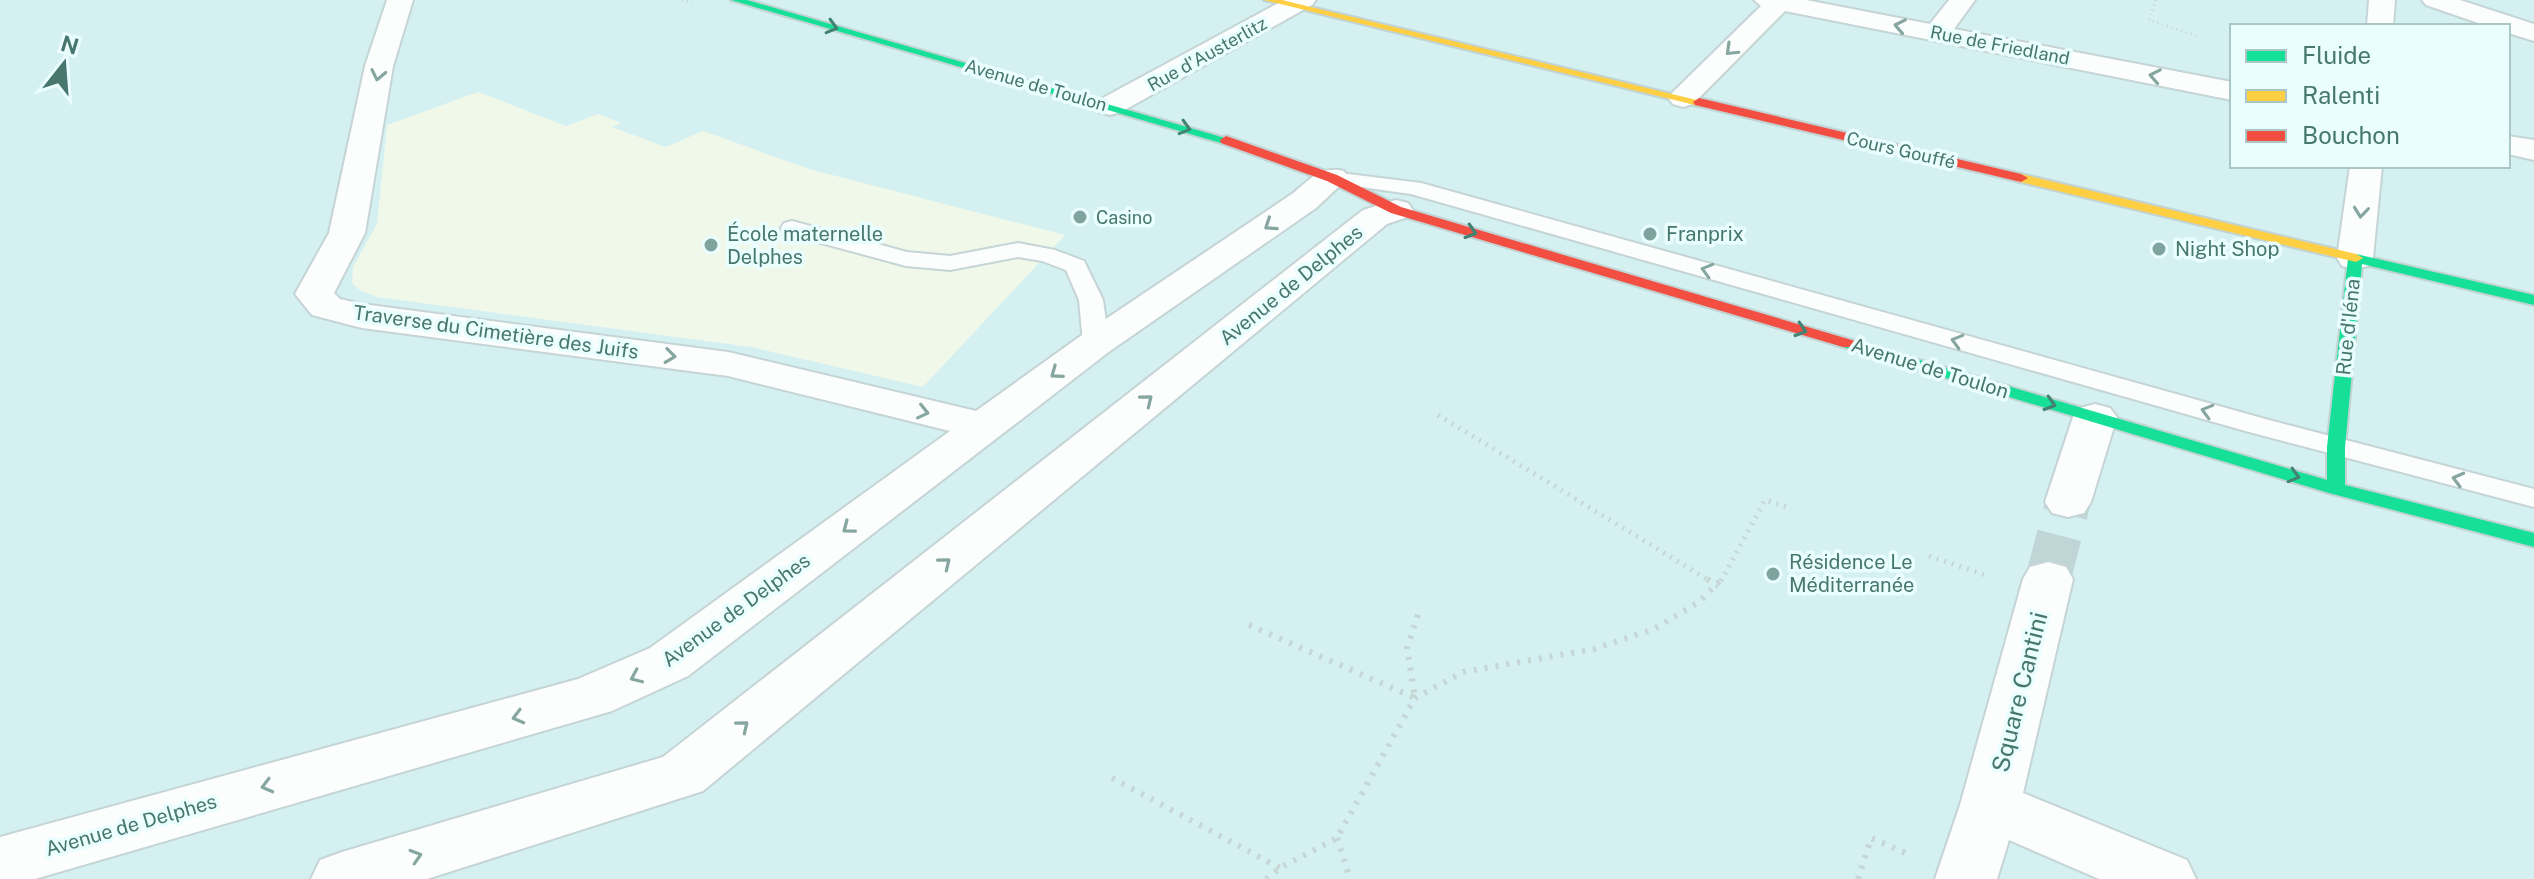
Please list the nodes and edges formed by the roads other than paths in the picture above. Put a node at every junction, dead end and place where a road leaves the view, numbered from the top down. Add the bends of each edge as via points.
1 (400, 0) edge
2 (1962, 0) edge
3 (2382, 0) edge
4 (2435, 0) edge
5 (1774, 1) edge
6 (756, 2) edge
7 (1289, 2) edge
8 (2380, 24) edge
9 (2507, 24) edge
10 (2510, 25) edge
11 (1937, 33) junction
12 (2534, 33) edge
13 (2230, 91) edge
14 (1683, 98) junction
15 (1110, 106) junction
16 (2510, 145) edge
17 (2534, 150) edge
18 (2366, 168) edge
19 (1332, 178) junction
20 (1396, 210) junction
21 (792, 228) dead end
22 (2355, 258) junction
23 (2534, 300) edge
24 (1096, 343) junction
25 (2095, 417) junction
26 (984, 426) junction
27 (2336, 447) junction
28 (2336, 489) junction
29 (2534, 498) edge
30 (2068, 502) tunnel mouth
31 (2534, 540) edge
32 (2048, 579) tunnel mouth
33 (1990, 805) junction
34 (0, 863) edge
35 (342, 879) edge
36 (1966, 879) edge
37 (2165, 879) edge

1 -> 26 street, Traverse du Cimetière des Juifs via 379,66 347,233 314,294 326,307 728,364
2 - 11 street
3 - 8 street
4 - 9 street
11 -> 5 street, Rue de Friedland
5 -> 14 street
6 -> 15 main road, Avenue de Toulon
7 - 14 main road, Cours Gouffé
7 - 15 street, Rue d'Austerlitz
10 - 12 street
13 -> 11 street, Rue de Friedland
14 - 22 main road, Cours Gouffé
15 -> 19 main road, Avenue de Toulon via 1251,147
16 - 17 street
18 -> 22 street, Rue d'Iéna
19 - 20 main road, Avenue de Toulon
19 -> 24 street, Avenue de Delphes
27 -> 19 lane, Avenue de Toulon via 1413,188
20 -> 25 main road, Avenue de Toulon
35 -> 20 street, Avenue de Delphes via 682,775 1375,217
21 - 24 lane via 906,259 950,263 1018,250 1047,255 1076,266 1091,300
22 - 23 main road, Cours Gouffé
22 - 27 main road, Rue d'Iéna
24 -> 26 street, Avenue de Delphes
25 -> 28 main road, Avenue de Toulon
25 - 30 street
26 -> 34 street, Avenue de Delphes via 669,662 593,696
27 - 28 main road, Rue d'Iéna
29 -> 27 lane, Avenue de Toulon
28 - 31 main road, Avenue de Toulon
32 - 33 street, Square Cantini
33 - 36 street, Square Cantini
33 - 37 street

